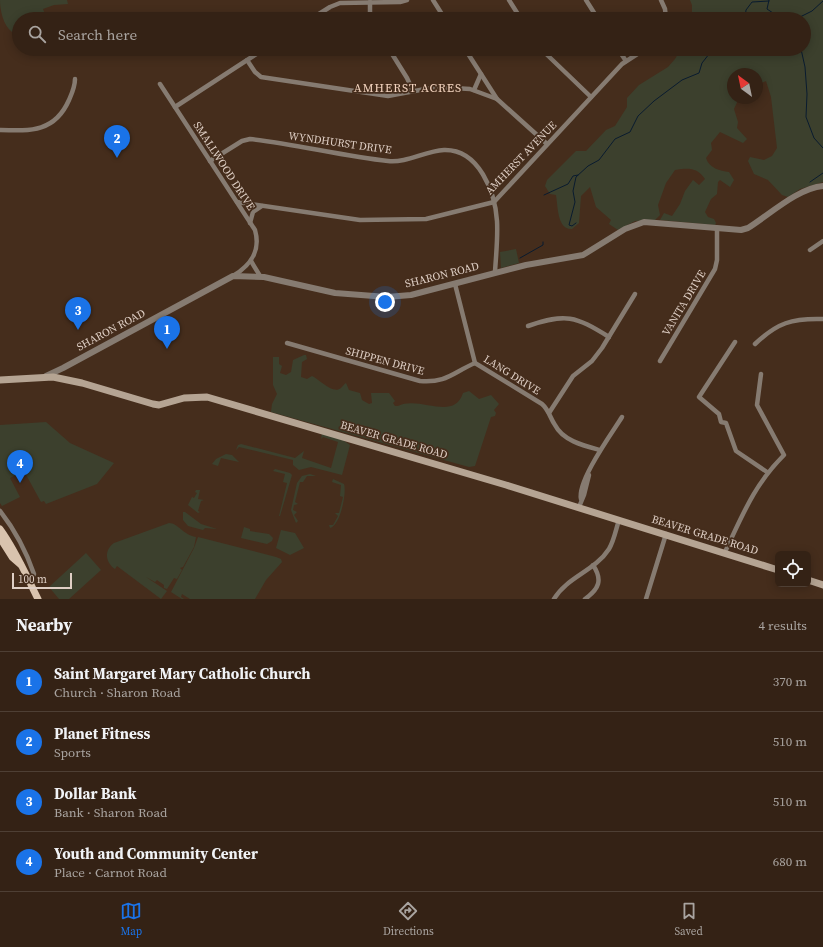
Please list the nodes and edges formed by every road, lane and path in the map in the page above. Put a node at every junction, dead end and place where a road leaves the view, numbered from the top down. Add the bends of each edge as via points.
1 (407, 0) edge
2 (433, 0) edge
3 (509, 0) edge
4 (586, 0) edge
5 (661, 0) edge
6 (370, 2) junction
7 (323, 12) edge
8 (370, 12) edge
9 (441, 12) edge
10 (517, 12) edge
11 (594, 12) edge
12 (665, 12) edge
13 (253, 56) edge
14 (393, 56) edge
15 (469, 56) edge
16 (548, 56) edge
17 (623, 56) edge
18 (634, 56) edge
19 (247, 60) junction
20 (626, 61) junction
21 (481, 74) junction
22 (75, 79) dead end
23 (160, 84) dead end
24 (474, 90) junction
25 (413, 91) junction
26 (591, 98) junction
27 (497, 99) junction
28 (175, 107) junction
29 (0, 130) edge
30 (547, 144) junction
31 (210, 161) junction
32 (823, 186) edge
33 (236, 202) junction
34 (494, 202) junction
35 (262, 206) junction
36 (250, 222) junction
37 (717, 228) junction
38 (823, 241) edge
39 (810, 250) dead end
40 (251, 261) junction
41 (495, 272) junction
42 (233, 276) junction
43 (260, 276) junction
44 (455, 284) junction
45 (635, 294) dead end
46 (823, 319) edge
47 (528, 326) dead end
48 (609, 337) junction
49 (735, 342) dead end
50 (287, 343) dead end
51 (755, 344) dead end
52 (660, 361) dead end
53 (475, 363) junction
54 (761, 374) dead end
55 (46, 376) junction
56 (0, 380) edge
57 (549, 412) junction
58 (622, 417) dead end
59 (600, 450) junction
60 (767, 472) junction
61 (579, 507) junction
62 (0, 511) edge
63 (619, 520) junction
64 (0, 529) edge
65 (666, 534) junction
66 (0, 538) edge
67 (725, 552) junction
68 (20, 564) junction
69 (593, 565) junction
70 (775, 569) edge
71 (811, 581) edge
72 (29, 582) junction
73 (823, 585) edge
74 (38, 599) edge
75 (554, 599) edge
76 (585, 599) edge
77 (646, 599) edge

1 - 6 street
2 - 9 street
3 - 10 street
4 - 11 street
5 - 12 street
6 - 7 street via 336,4
6 - 8 street
13 - 19 street
14 - 25 street
15 - 21 street
16 - 26 street
17 - 20 street
18 - 20 street, AMHERST AVENUE
19 - 25 street via 255,72 263,77 388,96
19 - 28 street
20 - 26 street, AMHERST AVENUE
21 - 24 street
21 - 27 street
22 - 29 street via 75,86 64,110 51,125 37,129
23 - 28 street, SMALLWOOD DRIVE
24 - 25 street via 441,87
24 - 27 street
26 - 30 street, AMHERST AVENUE
27 - 30 street
28 - 31 street, SMALLWOOD DRIVE
30 - 34 street, AMHERST AVENUE
31 - 33 street, SMALLWOOD DRIVE
31 - 34 street, WYNDHURST DRIVE via 242,141 250,139 390,161 448,150 462,154 475,163 490,189
32 - 37 street, SHARON ROAD via 808,189 748,228
33 - 35 street, AMHERST AVENUE
33 - 36 street, SMALLWOOD DRIVE
34 - 35 street, AMHERST AVENUE via 412,220 355,220
34 - 41 street, WYNDHURST DRIVE via 497,222
35 - 36 street via 253,212
36 - 40 street, SMALLWOOD DRIVE via 255,230 257,243
37 - 41 street, SHARON ROAD via 644,222 628,228 583,255
37 - 52 street, VANITA DRIVE via 715,269
38 - 39 street
40 - 42 street
40 - 43 street
41 - 44 street, SHARON ROAD
42 - 43 street, SHARON ROAD
42 - 55 street, SHARON ROAD
43 - 44 street, SHARON ROAD via 334,293 387,296 411,295
44 - 53 street, LANG DRIVE
45 - 48 street
46 - 51 street via 785,322 769,331
47 - 48 street via 551,318 568,318 583,322
48 - 57 street via 594,358 573,376
49 - 60 street via 699,398 726,423 736,451
50 - 53 street, SHIPPEN DRIVE via 420,381 446,379
53 - 57 street, LANG DRIVE via 537,400
54 - 60 street via 757,405 784,455
55 - 56 main road, BEAVER GRADE ROAD
55 - 61 main road, BEAVER GRADE ROAD via 82,383 159,405 184,398 207,397
57 - 59 street, LANG DRIVE via 556,428 563,435
58 - 59 street
59 - 61 street via 589,473
60 - 67 street via 751,497
61 - 63 main road, BEAVER GRADE ROAD
62 - 72 street via 16,532 27,556 34,574
63 - 65 main road, BEAVER GRADE ROAD
63 - 69 street via 610,548
64 - 68 main road via 17,554
65 - 67 main road, BEAVER GRADE ROAD
65 - 77 street
66 - 68 main road via 12,557
67 - 70 main road, BEAVER GRADE ROAD
68 - 72 main road
69 - 75 street via 562,587
69 - 76 street via 599,574 599,585
71 - 73 main road
72 - 74 main road

